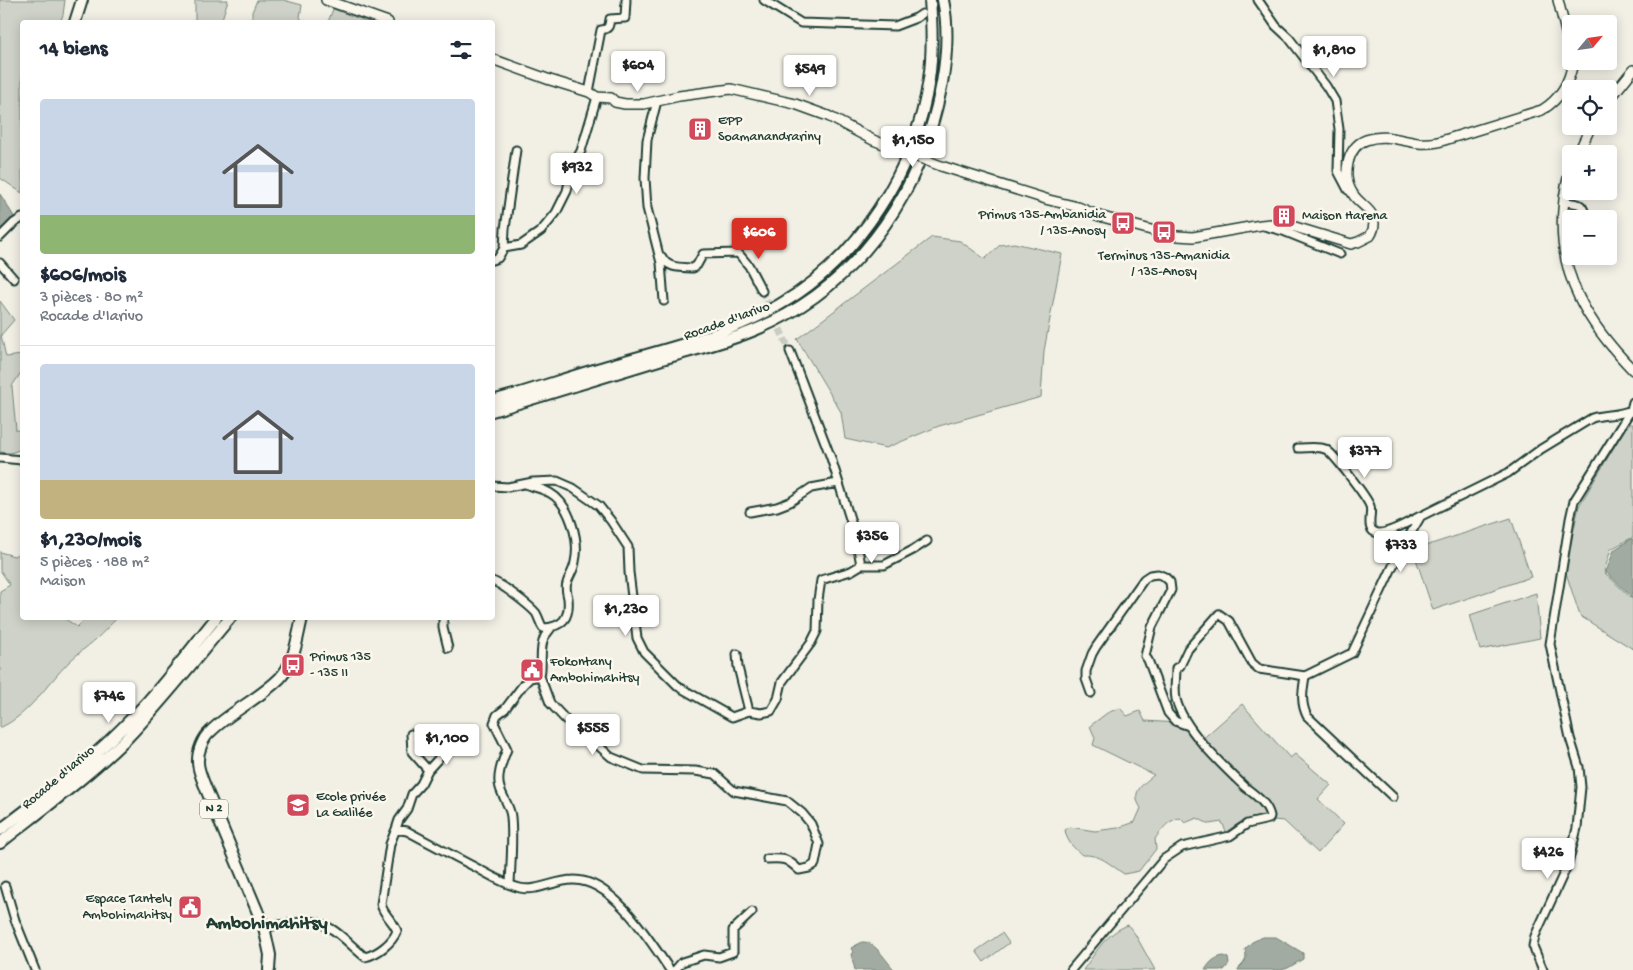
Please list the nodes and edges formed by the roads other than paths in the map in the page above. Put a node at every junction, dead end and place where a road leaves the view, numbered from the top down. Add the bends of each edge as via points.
1 (82, 0) edge
2 (326, 0) edge
3 (626, 0) edge
4 (764, 0) edge
5 (930, 0) edge
6 (943, 0) edge
7 (1258, 0) edge
8 (1558, 0) edge
9 (922, 14) dead end
10 (1562, 18) edge
11 (76, 20) edge
12 (382, 20) edge
13 (495, 61) edge
14 (1571, 70) edge
15 (1633, 70) edge
16 (1617, 90) edge
17 (589, 92) junction
18 (597, 97) junction
19 (656, 101) junction
20 (516, 150) dead end
21 (1351, 191) junction
22 (1564, 202) joint
23 (1585, 210) edge
24 (20, 219) edge
25 (1261, 225) junction
26 (0, 237) edge
27 (504, 248) junction
28 (658, 250) junction
29 (1340, 254) dead end
30 (495, 259) edge
31 (0, 264) edge
32 (14, 279) dead end
33 (762, 291) tunnel mouth
34 (664, 301) dead end
35 (790, 351) tunnel mouth
36 (1633, 370) edge
37 (495, 400) edge
38 (1633, 402) edge
39 (495, 410) edge
40 (1631, 410) junction
41 (1298, 448) dead end
42 (0, 458) edge
43 (20, 460) edge
44 (838, 483) junction
45 (525, 484) junction
46 (495, 486) edge
47 (750, 512) dead end
48 (1421, 516) junction
49 (927, 541) dead end
50 (861, 565) junction
51 (495, 582) edge
52 (214, 620) edge
53 (228, 620) edge
54 (302, 620) edge
55 (443, 620) edge
56 (551, 628) junction
57 (448, 648) dead end
58 (737, 654) dead end
59 (540, 676) junction
60 (1305, 676) junction
61 (1090, 693) dead end
62 (749, 711) junction
63 (1189, 726) junction
64 (411, 734) dead end
65 (446, 747) dead end
66 (428, 770) junction
67 (1393, 797) dead end
68 (396, 829) junction
69 (0, 830) edge
70 (0, 843) edge
71 (767, 860) dead end
72 (510, 884) junction
73 (5, 886) dead end
74 (752, 912) dead end
75 (264, 928) junction
76 (35, 970) edge
77 (269, 970) edge
78 (670, 970) edge
79 (675, 970) edge
80 (1071, 970) edge
81 (1543, 970) edge

1 - 11 main road
2 - 12 street
3 - 17 street via 625,18 610,19 609,27 601,30
4 - 9 street via 807,24 895,26
5 - 37 main road, Rocade d'Iarivo via 932,48 929,80 903,167 876,214 821,274 794,296 743,323
6 - 39 main road, Rocade d'Iarivo via 946,30 940,93 914,174 882,230 857,260 827,288 796,311 756,330
7 - 21 street via 1335,101 1339,129 1338,171 1347,190
8 - 10 street
13 - 17 street
14 - 21 street via 1564,90 1542,110 1438,142 1416,143 1387,136 1361,142 1352,151 1348,163
15 - 16 street
17 - 18 street
18 - 19 street via 625,104
18 - 27 street via 581,151 572,166 567,191 556,213 542,231 521,245
19 - 25 street, bridge via 731,89 795,104 828,116 873,140 941,166 1162,235 1193,237
19 - 28 street via 647,140 645,178 647,208
20 - 27 street
21 - 25 street via 1374,219 1370,236 1358,242 1351,244 1282,223
22 - 23 street via 1580,204
22 - 36 street via 1562,225 1566,264 1572,284 1606,340
24 - 26 street
25 - 29 street
27 - 30 street
28 - 33 street via 668,264 693,268 703,254 738,254 749,266
28 - 34 street
31 - 32 street
35 - 44 street
38 - 40 street
40 - 48 street via 1592,418 1508,473
40 - 81 street via 1574,501 1550,644 1581,788 1577,828 1568,864 1535,936 1533,946
41 - 48 street via 1317,447 1335,457 1370,506 1370,527 1374,531 1386,532
42 - 43 street
44 - 47 street via 811,488 776,508
44 - 50 street
45 - 46 street
45 - 56 street via 550,493 561,502 568,512 575,538 576,560 566,584 568,612 562,623
45 - 62 street via 557,481 599,506 628,547 637,638 644,652 679,687 732,717
48 - 60 street via 1399,553 1352,653
49 - 50 street via 884,565
50 - 62 street via 821,580 817,632 782,682 772,711
51 - 56 street via 536,614 543,628
52 - 69 main road, Rocade d'Iarivo via 121,730 54,790
53 - 70 main road, Rocade d'Iarivo via 126,738 79,782
54 - 75 main road, N 2 via 289,666 261,694 208,733 198,760 206,789
55 - 57 street
56 - 59 street via 544,638
58 - 62 street
59 - 71 street via 550,703 611,757 643,770 715,774 734,791 786,801 802,813 811,824 818,844 815,864 799,870 782,858
59 - 72 street via 523,684 505,709 497,714 494,723 507,749 499,786 510,814
60 - 63 street via 1259,669 1252,663 1229,621 1219,614 1176,668 1176,698
60 - 67 street via 1302,707 1307,716
61 - 63 street via 1086,671 1096,646 1144,579 1158,574 1170,582 1171,590 1152,627 1145,656 1168,713
63 - 80 street via 1223,766 1266,806 1269,819 1247,824 1230,836 1182,847 1169,855
64 - 66 street via 412,752
65 - 66 street
66 - 68 street via 412,794
68 - 72 street via 408,831
68 - 75 street via 390,844 380,904 397,931 394,939 365,957 322,923 310,921
72 - 78 street via 533,888 573,880 605,890 618,900
73 - 76 street
74 - 79 street via 733,930 733,952 719,958 697,957 682,962
75 - 77 main road, N 2 via 270,955

